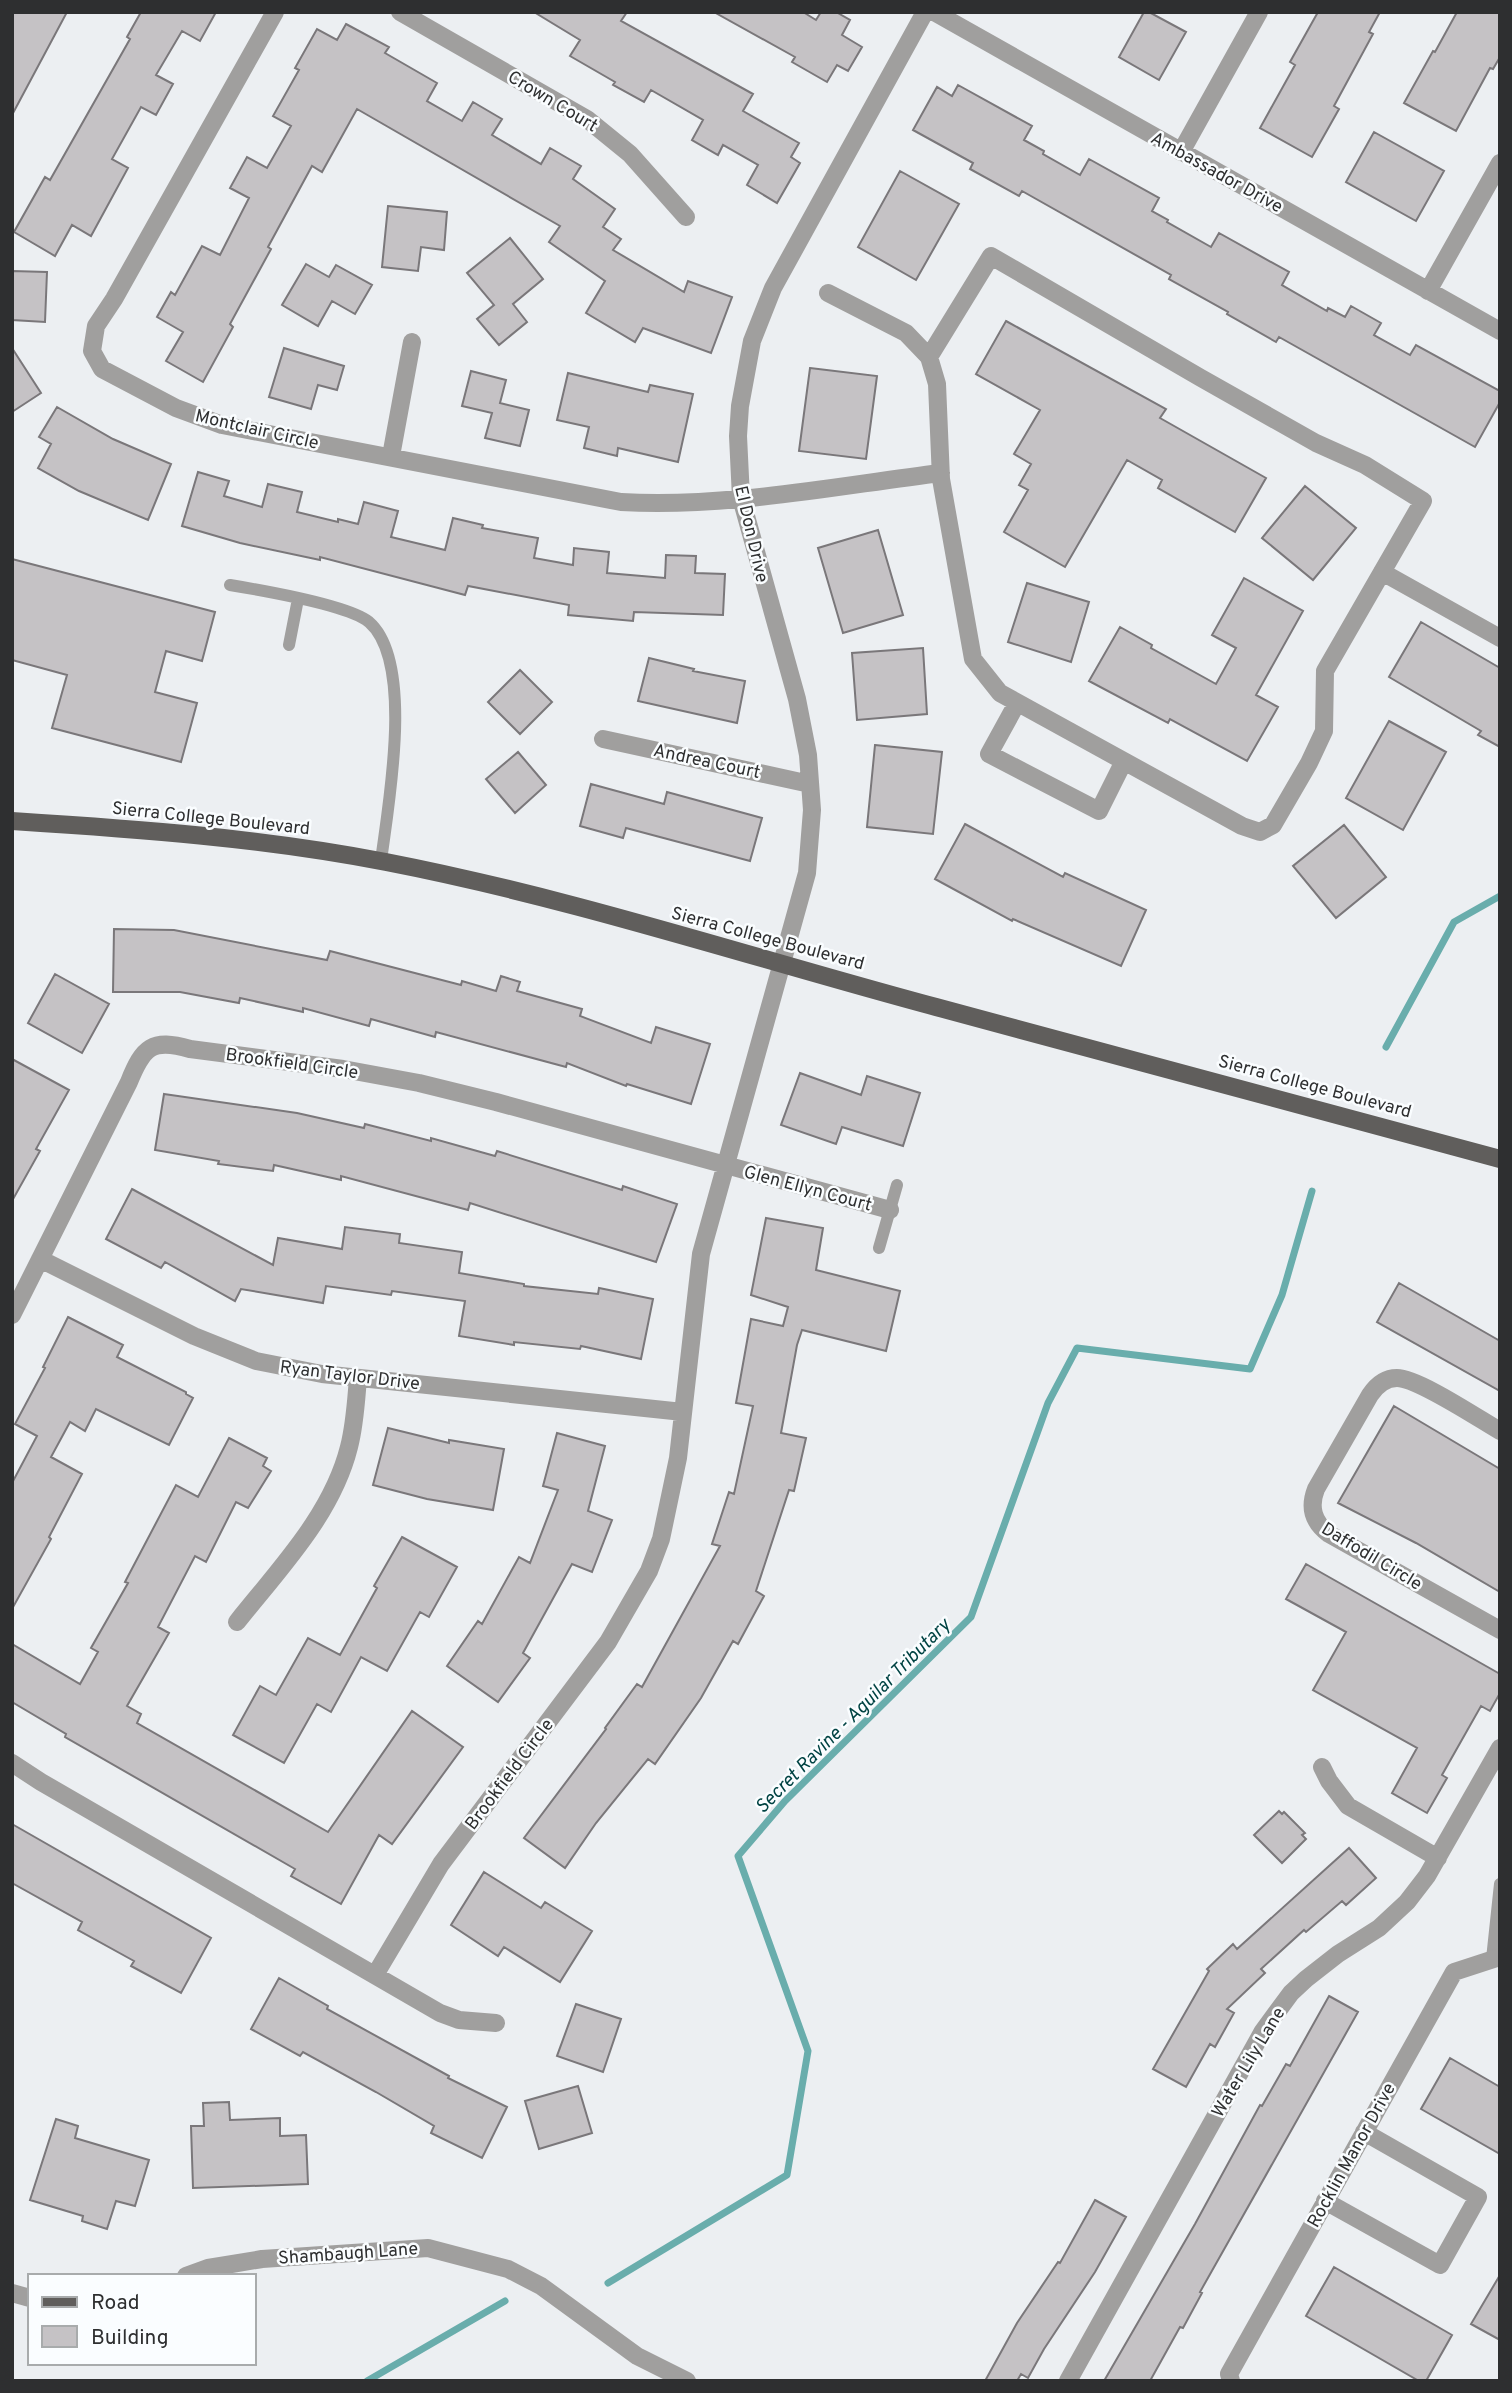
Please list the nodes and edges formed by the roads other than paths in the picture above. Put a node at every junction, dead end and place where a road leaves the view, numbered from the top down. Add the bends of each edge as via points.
1 (275, 12) edge
2 (400, 12) edge
3 (925, 12) edge
4 (934, 12) edge
5 (1259, 12) edge
6 (1181, 152) junction
7 (1500, 163) edge
8 (686, 217) dead end
9 (1428, 291) junction
10 (828, 293) dead end
11 (1500, 331) edge
12 (412, 342) dead end
13 (929, 357) junction
14 (391, 456) junction
15 (941, 472) junction
16 (741, 498) junction
17 (1382, 572) junction
18 (230, 585) dead end
19 (298, 599) junction
20 (1500, 638) edge
21 (289, 645) dead end
22 (1017, 703) junction
23 (603, 739) dead end
24 (1124, 761) junction
25 (810, 784) junction
26 (12, 821) edge
27 (381, 861) junction
28 (781, 964) junction
29 (1500, 1158) edge
30 (725, 1165) junction
31 (897, 1185) dead end
32 (890, 1210) junction
33 (879, 1248) dead end
34 (40, 1259) junction
35 (12, 1315) edge
36 (358, 1378) junction
37 (683, 1412) junction
38 (1500, 1431) edge
39 (237, 1622) dead end
40 (1500, 1630) edge
41 (1500, 1748) edge
42 (12, 1763) edge
43 (1322, 1767) dead end
44 (1438, 1858) junction
45 (1500, 1884) edge
46 (1496, 1958) edge
47 (375, 1975) junction
48 (496, 2023) dead end
49 (1364, 2132) junction
50 (1325, 2201) junction
51 (192, 2274) edge
52 (687, 2381) edge
53 (1068, 2381) edge
54 (1231, 2381) edge

1 - 14 street, Montclair Circle via 96,326 92,351 102,369 198,417
2 - 8 street, Crown Court via 587,120 630,154
3 - 16 street, El Don Drive via 762,314 740,406
4 - 6 street, Ambassador Drive
5 - 6 street
6 - 9 street, Ambassador Drive
7 - 9 street
9 - 11 street, Ambassador Drive
10 - 13 street via 906,334
12 - 14 street
13 - 15 street via 937,384
13 - 17 street via 991,256 1423,501
14 - 16 street, Montclair Circle via 621,502
15 - 16 street, Montclair Circle
15 - 22 street via 973,659 1000,693
16 - 25 street, El Don Drive via 799,708
17 - 20 street
17 - 24 street via 1325,671 1324,731 1273,825 1261,832 1242,826
18 - 19 lane
19 - 21 lane
19 - 27 lane via 369,622 384,647 396,745
22 - 24 street
22 - 24 street via 989,754 1099,811
23 - 25 street, Andrea Court
25 - 28 street, El Don Drive via 807,873
26 - 27 main road, Sierra College Boulevard via 247,840
27 - 28 main road, Sierra College Boulevard via 529,894
28 - 29 main road, Sierra College Boulevard
28 - 30 street, Brookfield Circle
30 - 32 street, Glen Ellyn Court
30 - 34 street, Brookfield Circle via 419,1083 170,1043 150,1047 137,1063
30 - 37 street, Brookfield Circle via 701,1254
31 - 32 lane
32 - 33 lane
34 - 35 street, Brookfield Circle
34 - 36 street, Ryan Taylor Drive via 224,1350 289,1369
36 - 37 street, Ryan Taylor Drive
36 - 39 street via 349,1447 333,1490 310,1528
37 - 47 street, Brookfield Circle via 667,1518 638,1591 608,1642 441,1864
38 - 40 street, Daffodil Circle via 1414,1382 1389,1379 1370,1395 1312,1506 1317,1522 1329,1534
41 - 44 street, Water Lily Lane
42 - 47 street
43 - 44 street via 1348,1806
44 - 53 street, Water Lily Lane via 1394,1915 1306,1979 1276,2011
45 - 46 lane
46 - 49 street, Rocklin Manor Drive via 1454,1972
47 - 48 street via 440,2013 458,2020
49 - 50 street, Rocklin Manor Drive
49 - 50 street via 1478,2197 1440,2265
50 - 54 street, Rocklin Manor Drive via 1229,2374
51 - 52 street, Shambaugh Lane via 262,2259 428,2248 508,2269 541,2286 637,2356

